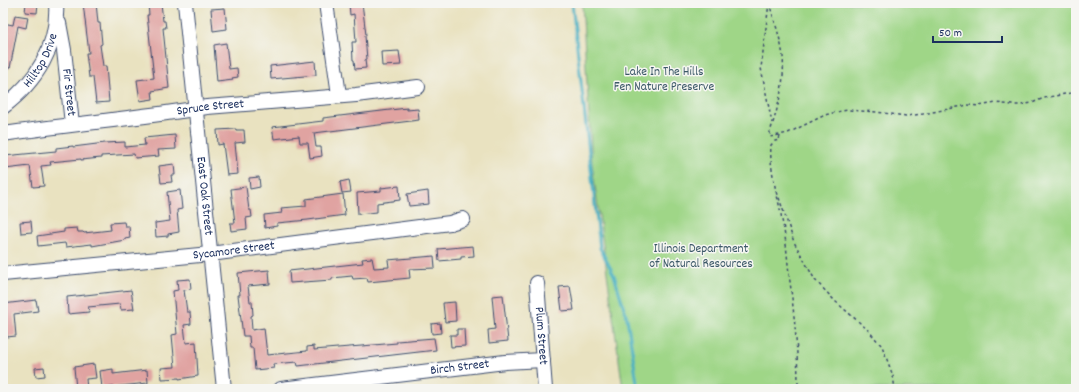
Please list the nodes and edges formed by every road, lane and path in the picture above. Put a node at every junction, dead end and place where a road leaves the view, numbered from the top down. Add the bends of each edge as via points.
1 (185, 3) edge
2 (326, 3) edge
3 (769, 3) edge
4 (57, 8) edge
5 (418, 87) dead end
6 (1076, 92) edge
7 (339, 95) junction
8 (3, 108) edge
9 (197, 108) junction
10 (72, 124) junction
11 (772, 124) junction
12 (3, 134) edge
13 (780, 136) junction
14 (774, 185) junction
15 (462, 219) dead end
16 (210, 254) junction
17 (3, 274) edge
18 (537, 283) dead end
19 (543, 360) junction
20 (224, 389) edge
21 (281, 389) edge
22 (545, 389) edge
23 (798, 389) edge
24 (895, 389) edge

1 - 9 street, East Oak Street
2 - 7 street
3 - 11 path via 761,68
3 - 11 path via 783,55 784,70 780,100
4 - 8 street, Hilltop Drive via 51,45 42,66 31,82
4 - 10 street, Fir Street
5 - 7 street, Spruce Street
6 - 13 path via 1021,105 968,105 906,116 841,111 825,115
7 - 9 street, Spruce Street
9 - 10 street, Spruce Street
9 - 16 street, East Oak Street
10 - 12 street, Spruce Street
11 - 13 path via 770,137
13 - 14 path via 779,140 771,145 770,152
14 - 23 path via 782,220 794,317
14 - 24 path via 794,242 815,280 882,346
15 - 16 street, Sycamore Street via 450,223
16 - 17 street, Sycamore Street
16 - 20 street, East Oak Street
18 - 19 street, Plum Street
19 - 21 street, Birch Street via 505,362
19 - 22 street, Plum Street

